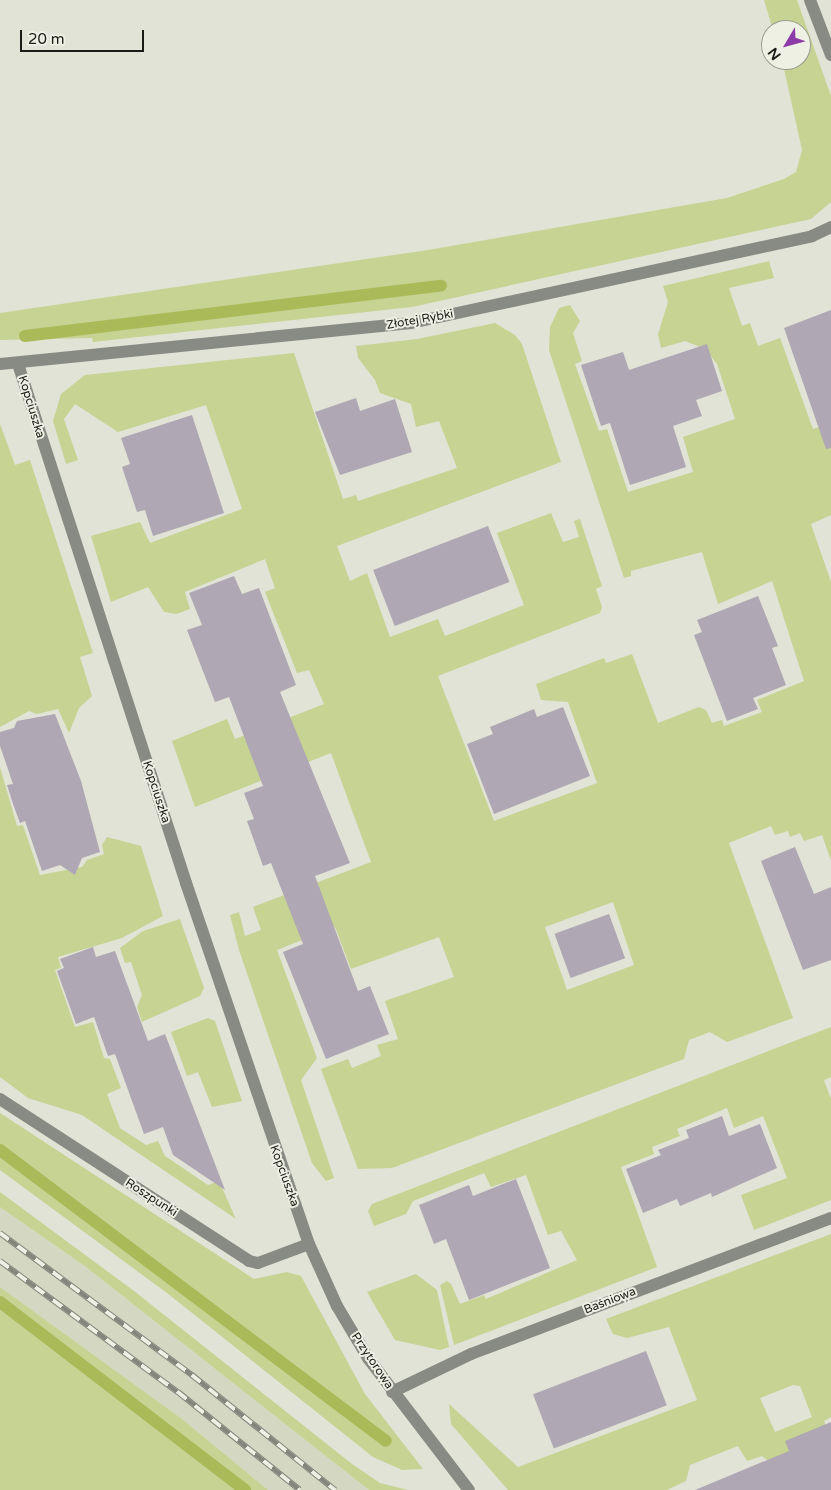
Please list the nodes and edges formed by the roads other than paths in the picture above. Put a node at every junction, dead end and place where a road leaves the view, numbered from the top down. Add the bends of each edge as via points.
1 (810, 0) edge
2 (831, 55) edge
3 (831, 227) edge
4 (0, 364) edge
5 (18, 364) junction
6 (0, 1099) edge
7 (299, 1218) joint
8 (831, 1218) edge
9 (309, 1244) junction
10 (392, 1392) junction
11 (468, 1490) edge

1 - 2 street
3 - 5 street, Złotej Rybki via 812,236 411,323
4 - 5 street, Złotej Rybki
5 - 7 street, Kopciuszka via 188,889
6 - 9 street, Roszpunki via 249,1260 258,1263
7 - 9 street, Przytorowa
8 - 10 street, Baśniowa via 471,1354
9 - 10 street, Przytorowa via 352,1332
10 - 11 street, Przytorowa

